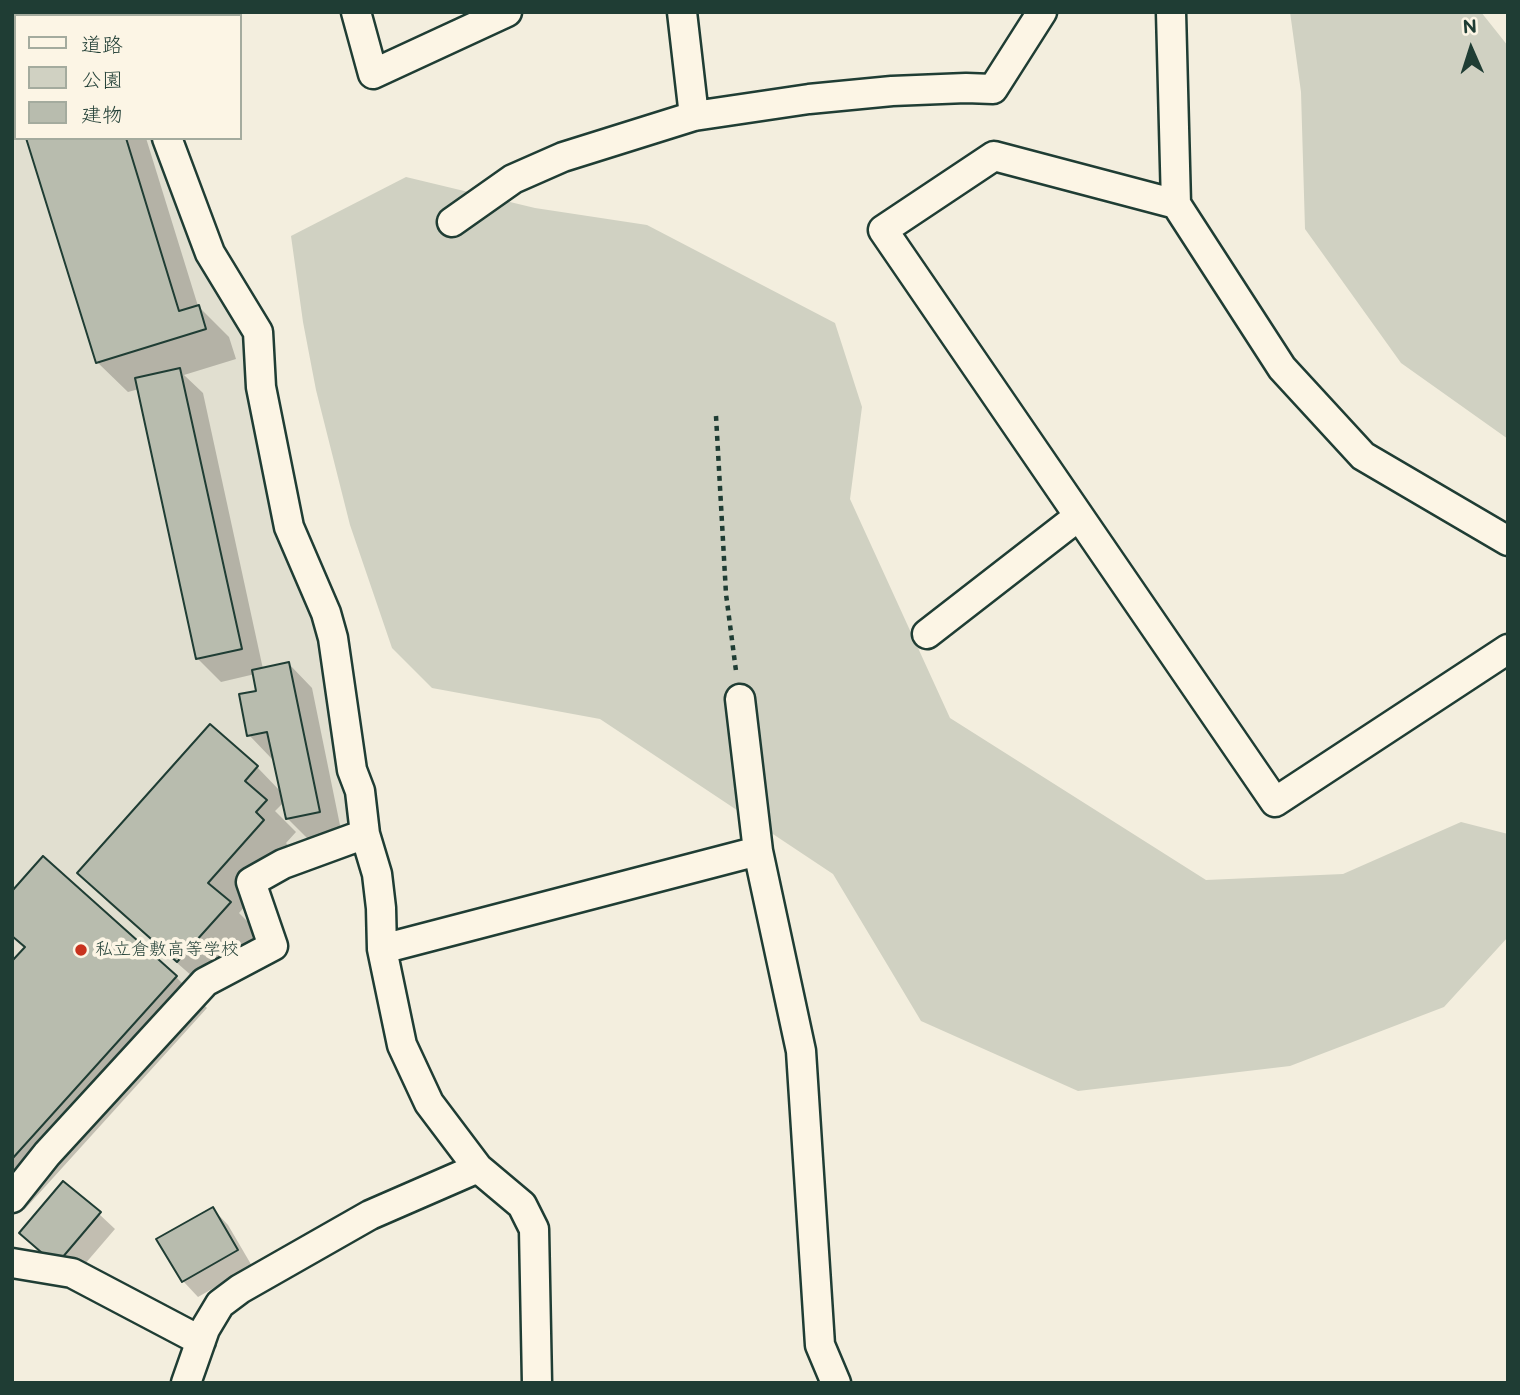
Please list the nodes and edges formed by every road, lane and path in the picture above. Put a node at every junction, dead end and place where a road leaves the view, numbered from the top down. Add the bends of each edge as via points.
1 (356, 12) edge
2 (507, 12) edge
3 (682, 12) edge
4 (1042, 12) edge
5 (1171, 12) edge
6 (694, 116) junction
7 (168, 140) edge
8 (1176, 204) junction
9 (452, 222) dead end
10 (716, 416) dead end
11 (1079, 516) junction
12 (1508, 541) edge
13 (927, 634) dead end
14 (1508, 649) edge
15 (740, 699) joint
16 (365, 834) junction
17 (758, 851) junction
18 (382, 949) junction
19 (478, 1168) junction
20 (12, 1198) edge
21 (12, 1263) edge
22 (201, 1341) junction
23 (186, 1383) edge
24 (537, 1383) edge
25 (836, 1383) edge

1 - 2 street via 373,74
3 - 6 street
4 - 6 street via 993,89 878,92
5 - 8 street
6 - 9 street via 563,157 513,179
7 - 16 street via 210,253 258,332 261,387 289,527 333,638
8 - 11 street via 994,156 883,230
8 - 12 street via 1282,368 1363,456
10 - 15 path via 726,594
11 - 13 street
11 - 14 street via 1275,802
15 - 17 street
16 - 18 street via 377,874
16 - 20 street via 283,864 251,882 273,946 205,982
17 - 18 street
17 - 25 street via 801,1051 820,1345
18 - 19 street via 401,1045 429,1103
19 - 22 street via 370,1215 240,1289 220,1304
19 - 24 street via 522,1205 534,1229
21 - 22 street via 72,1273
22 - 23 street

